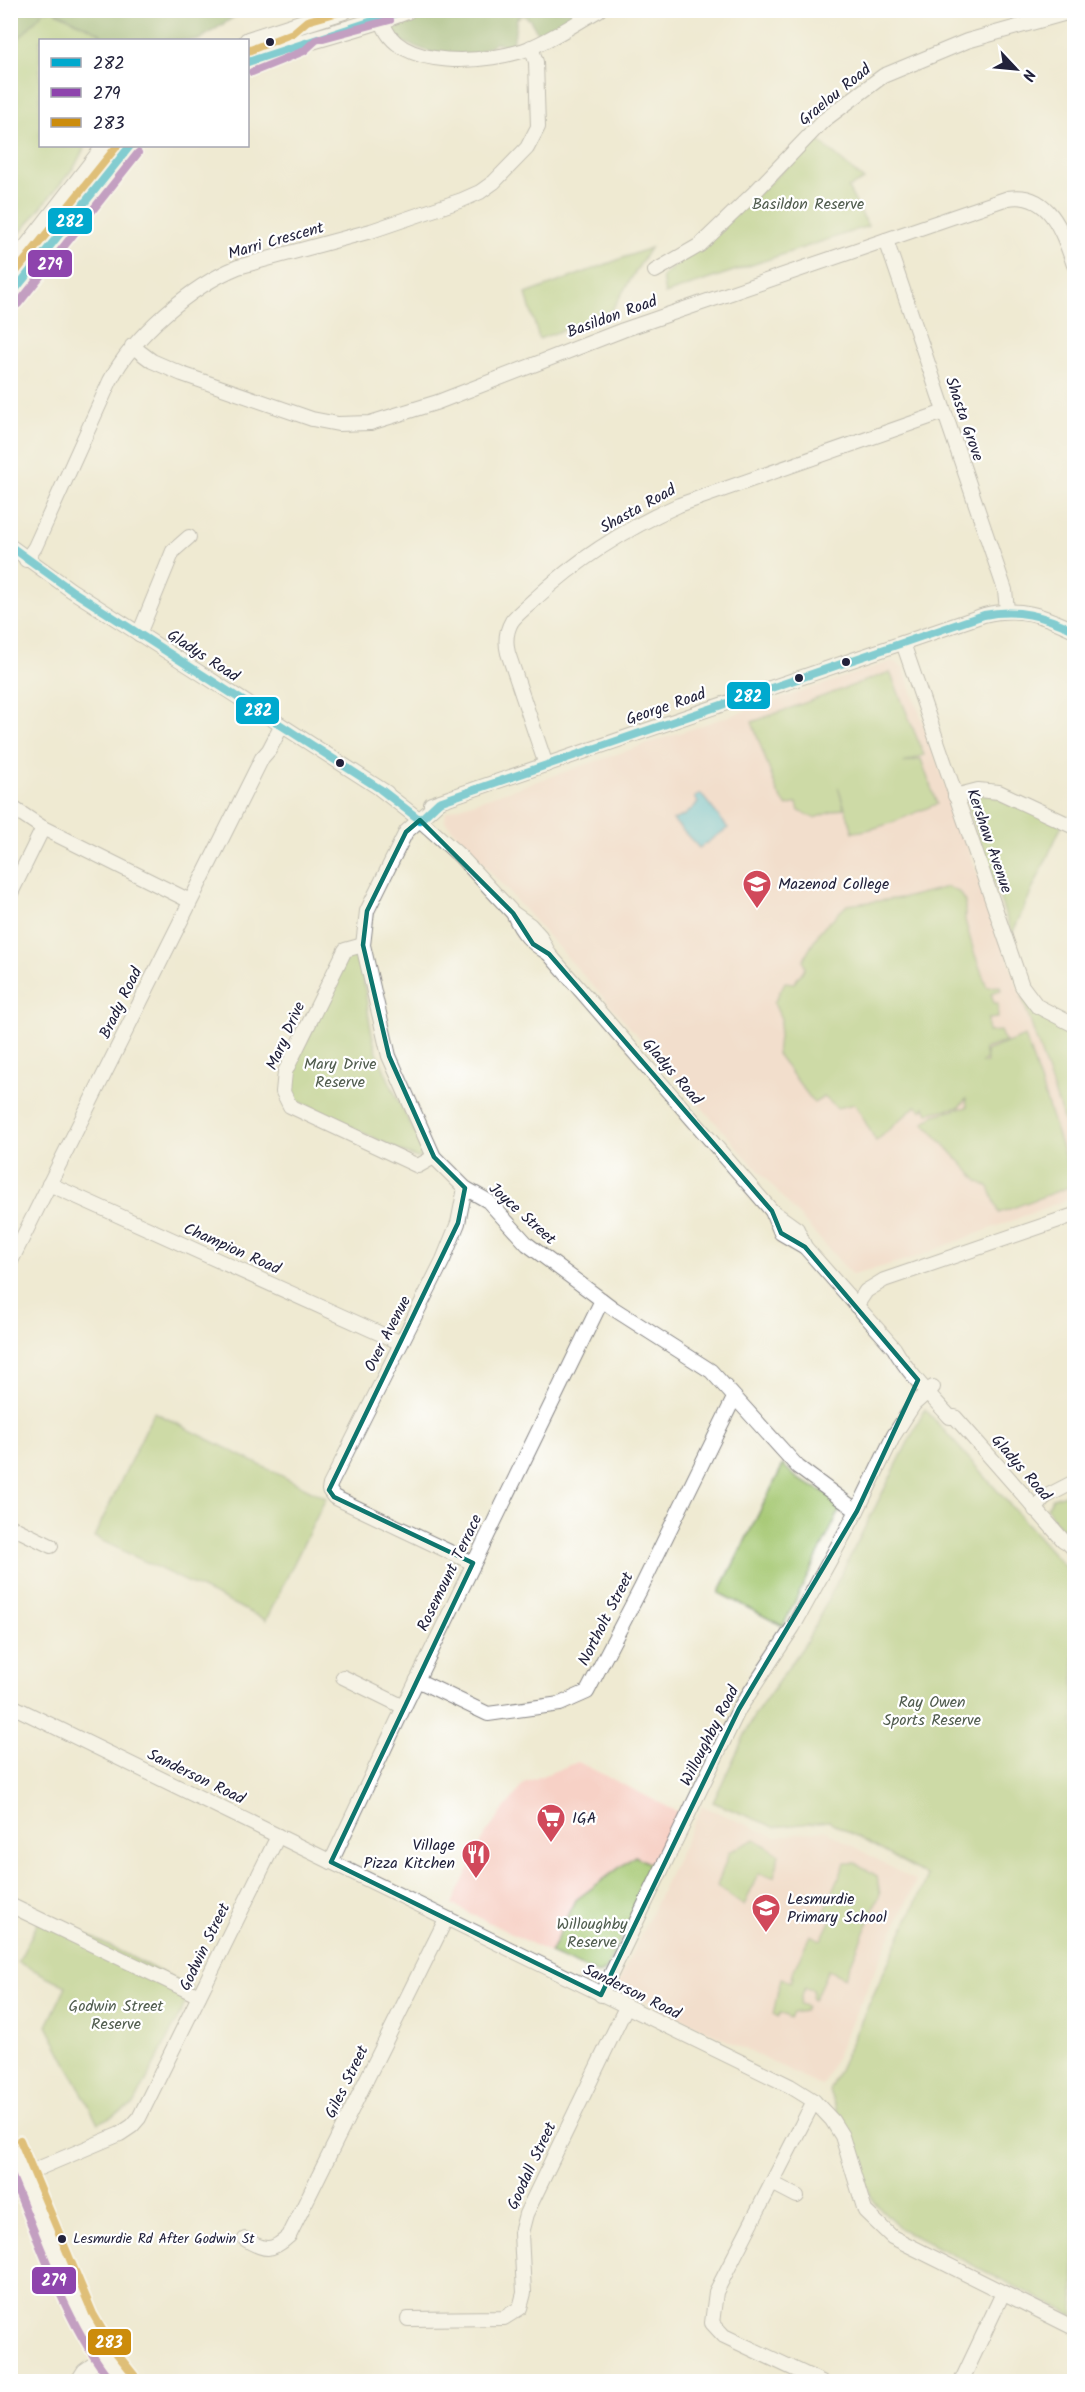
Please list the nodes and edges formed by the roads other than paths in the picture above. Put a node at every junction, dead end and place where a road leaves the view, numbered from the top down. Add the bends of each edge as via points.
1 (344, 10) edge
2 (407, 10) edge
3 (599, 10) edge
4 (1074, 11) edge
5 (385, 15) edge
6 (249, 41) edge
7 (531, 47) junction
8 (249, 62) edge
9 (105, 147) edge
10 (114, 147) edge
11 (129, 147) edge
12 (73, 188) junction
13 (886, 240) junction
14 (1074, 265) edge
15 (10, 270) edge
16 (655, 271) dead end
17 (10, 297) edge
18 (132, 346) junction
19 (944, 412) junction
20 (189, 537) dead end
21 (10, 546) edge
22 (26, 560) junction
23 (1007, 610) junction
24 (1074, 630) edge
25 (139, 634) junction
26 (903, 643) junction
27 (277, 724) junction
28 (546, 765) junction
29 (956, 796) junction
30 (10, 806) edge
31 (418, 815) junction
32 (1074, 827) edge
33 (44, 828) junction
34 (10, 896) edge
35 (190, 901) junction
36 (363, 945) junction
37 (1074, 1025) edge
38 (434, 1157) junction
39 (50, 1184) junction
40 (465, 1188) junction
41 (1074, 1215) edge
42 (10, 1263) edge
43 (884, 1280) junction
44 (846, 1294) junction
45 (602, 1300) junction
46 (856, 1306) junction
47 (401, 1343) junction
48 (920, 1378) junction
49 (931, 1390) junction
50 (734, 1398) junction
51 (894, 1435) junction
52 (1072, 1483) edge
53 (1025, 1498) junction
54 (1035, 1510) junction
55 (857, 1511) junction
56 (10, 1526) edge
57 (1063, 1540) junction
58 (51, 1546) dead end
59 (1074, 1550) edge
60 (1074, 1562) edge
61 (473, 1563) junction
62 (343, 1677) dead end
63 (417, 1680) junction
64 (11, 1706) edge
65 (404, 1707) junction
66 (278, 1836) junction
67 (331, 1863) junction
68 (10, 1905) edge
69 (446, 1919) junction
70 (601, 1995) junction
71 (199, 1996) junction
72 (626, 2007) junction
73 (814, 2101) junction
74 (10, 2144) edge
75 (23, 2175) junction
76 (772, 2183) junction
77 (797, 2196) dead end
78 (245, 2239) dead end
79 (1003, 2293) junction
80 (408, 2319) dead end
81 (1074, 2328) edge
82 (105, 2356) junction
83 (77, 2382) edge
84 (126, 2382) edge
85 (822, 2382) edge
86 (961, 2382) edge

1 - 6 main road
2 - 5 main road
3 - 7 street
4 - 16 street, Graelou Road via 967,41 883,76 823,121 700,245
5 - 7 street via 385,29 403,47 425,57 465,60
5 - 8 main road
7 - 18 street, Marri Crescent via 536,62 538,127 527,148 494,182 462,200 371,231 222,274 196,290
9 - 12 main road
10 - 12 main road via 91,176
11 - 17 main road
12 - 15 main road
13 - 14 street, Basildon Road via 1003,199 1025,197 1040,203 1054,217
13 - 18 street, Basildon Road via 623,330 438,402 364,424 320,421 212,385 152,361
13 - 19 street, Shasta Grove
18 - 22 street, Marri Crescent via 110,381
19 - 23 street, Shasta Grove via 1005,590
19 - 28 street, Shasta Road via 686,502 587,557 552,583 515,617 506,640
20 - 25 street via 173,551
21 - 22 street, Gladys Road
22 - 25 street, Gladys Road
23 - 24 street, George Road via 1037,614
23 - 26 street, George Road
25 - 27 street, Gladys Road
26 - 28 street, George Road
26 - 29 street, Kershaw Avenue
27 - 31 street, Gladys Road
27 - 35 street, Brady Road via 263,743 262,758
28 - 31 street, George Road via 439,802
29 - 32 street via 992,790
29 - 37 street, Kershaw Avenue via 1025,993 1037,1006
30 - 33 street
31 - 36 street, Joyce Street via 367,911
31 - 44 street, Gladys Road via 447,837 513,913 522,932 549,954 772,1211 797,1229 805,1247
33 - 34 street
33 - 35 street
35 - 39 street, Brady Road
36 - 38 street, Joyce Street via 389,1056
36 - 38 street, Mary Drive via 345,950 285,1072 283,1092 290,1106 418,1166
38 - 40 street, Joyce Street
39 - 42 street, Brady Road
39 - 47 street, Champion Road
40 - 45 street, Joyce Street via 488,1201 527,1244
40 - 47 street, Over Avenue via 452,1239
41 - 43 street
43 - 44 street
43 - 46 street via 866,1291
44 - 46 street, Gladys Road
45 - 50 street, Joyce Street via 711,1371
45 - 61 street, Rosemount Terrace
46 - 48 street, Gladys Road
47 - 61 street, Over Avenue via 329,1490 334,1497
48 - 49 street, Gladys Road
48 - 51 street, Willoughby Road
49 - 51 street, Willoughby Road via 914,1404
49 - 53 street, Gladys Road via 950,1417 955,1417
50 - 55 street, Joyce Street via 798,1467
50 - 63 street, Northolt Street via 587,1692 560,1704 488,1714
51 - 55 street, Willoughby Road
52 - 53 street via 1049,1487
52 - 54 street via 1045,1497
53 - 54 street, Gladys Road
54 - 57 street, Gladys Road
55 - 70 street, Willoughby Road via 793,1627 740,1709
56 - 58 street
57 - 59 street, Gladys Road
57 - 60 street, Gladys Road
61 - 63 street, Rosemount Terrace
62 - 65 street
63 - 65 street, Rosemount Terrace
64 - 66 street, Sanderson Road
65 - 67 street, Rosemount Terrace
66 - 67 street, Sanderson Road
66 - 71 street, Godwin Street
67 - 69 street, Sanderson Road
68 - 71 street
69 - 70 street, Sanderson Road
69 - 78 street, Giles Street via 289,2236 267,2248
70 - 72 street, Sanderson Road
71 - 75 street, Godwin Street via 132,2126
72 - 73 street, Sanderson Road
72 - 80 street, Goodall Street via 526,2214 521,2233 524,2293 520,2308 504,2318
73 - 76 street
73 - 79 street, Sanderson Road via 842,2136 866,2211 892,2237
74 - 75 main road
75 - 82 main road via 84,2319
76 - 77 street
76 - 85 street via 716,2292 712,2323 724,2336
79 - 81 street, Sanderson Road
79 - 86 street
82 - 83 street via 84,2371
82 - 84 main road

